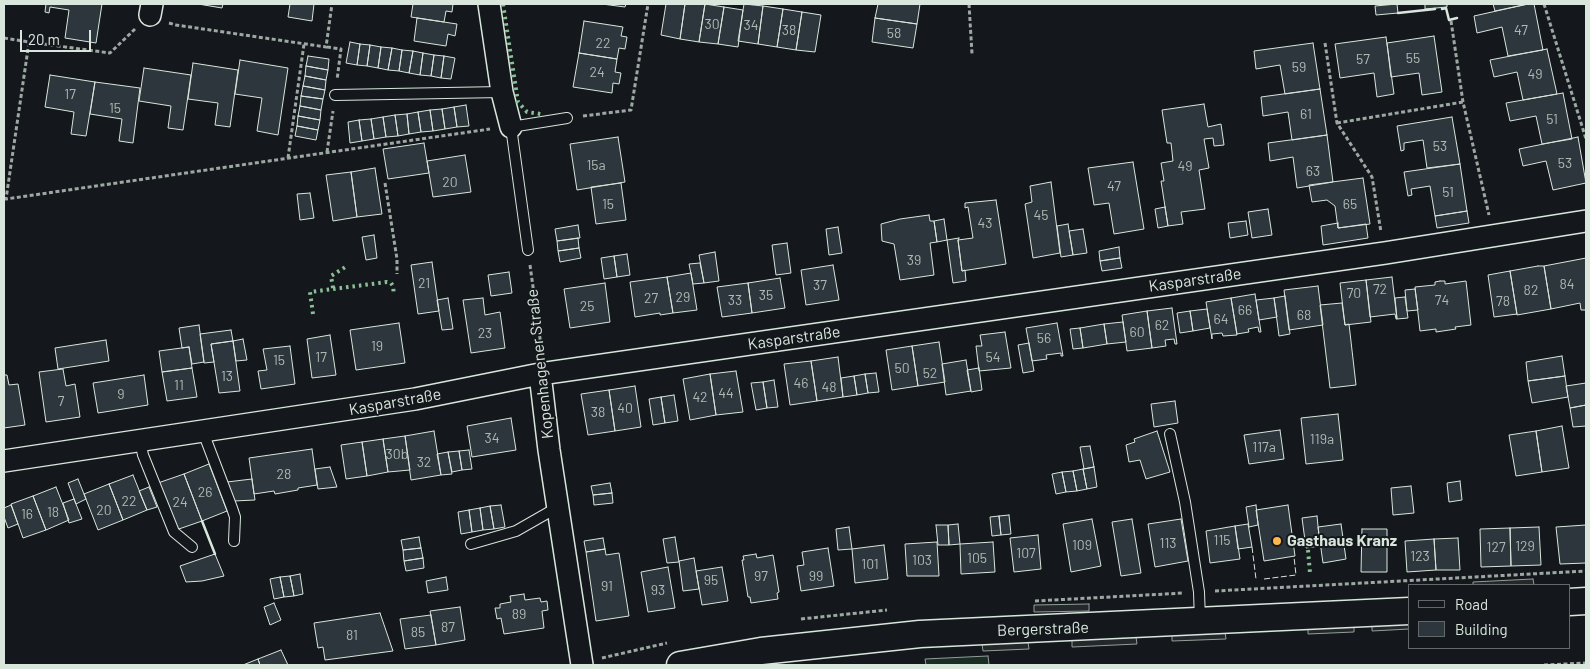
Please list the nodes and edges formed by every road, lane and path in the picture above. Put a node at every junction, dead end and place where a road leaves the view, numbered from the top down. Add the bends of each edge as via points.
1 (332, 4) edge
2 (489, 4) edge
3 (648, 4) edge
4 (969, 4) edge
5 (1544, 4) edge
6 (151, 9) edge
7 (1450, 21) dead end
8 (176, 25) dead end
9 (4, 38) edge
10 (29, 42) junction
11 (1325, 43) dead end
12 (304, 44) junction
13 (326, 47) junction
14 (972, 54) dead end
15 (340, 61) dead end
16 (502, 92) junction
17 (335, 95) dead end
18 (1463, 102) junction
19 (567, 118) joint
20 (1337, 123) junction
21 (510, 127) junction
22 (487, 129) dead end
23 (1586, 139) edge
24 (288, 158) junction
25 (385, 183) dead end
26 (5, 199) edge
27 (1586, 221) edge
28 (1494, 235) junction
29 (528, 250) joint
30 (1384, 253) junction
31 (396, 274) dead end
32 (540, 374) junction
33 (203, 432) junction
34 (1170, 434) dead end
35 (140, 441) junction
36 (4, 461) edge
37 (558, 507) junction
38 (234, 541) dead end
39 (471, 544) dead end
40 (192, 547) dead end
41 (1586, 601) edge
42 (1570, 602) edge
43 (1408, 611) edge
44 (1200, 621) junction
45 (762, 658) edge
46 (1586, 663) edge
47 (582, 665) edge
48 (680, 665) edge
49 (1544, 665) edge

1 - 13 path
2 - 16 street
3 - 19 path via 631,110
4 - 14 path
5 - 23 path
6 - 10 path via 110,53
7 - 18 path
8 - 12 path
9 - 10 path
10 - 26 path
11 - 20 path
12 - 13 path
12 - 24 path
13 - 15 path via 341,49
16 - 17 lane
16 - 21 street
18 - 20 path
18 - 28 path
19 - 21 lane
20 - 30 path via 1372,177
21 - 29 lane
22 - 24 path
24 - 26 path
25 - 31 path via 397,259
27 - 28 street, Kasparstraße
28 - 30 street, Kasparstraße
29 - 32 path, Kopenhagener Straße via 544,361
30 - 32 street, Kasparstraße
32 - 33 street, Kasparstraße via 415,399
32 - 37 street, Kopenhagener Straße
33 - 35 street, Kasparstraße
33 - 38 lane via 235,517
34 - 44 lane via 1185,502
35 - 36 street, Kasparstraße
35 - 40 lane via 174,532
37 - 39 lane via 516,531
37 - 47 street, Kopenhagener Straße
41 - 42 street
43 - 44 street, Bergerstraße
44 - 45 street, Bergerstraße via 920,634
45 - 48 street, Bergerstraße
46 - 49 path

